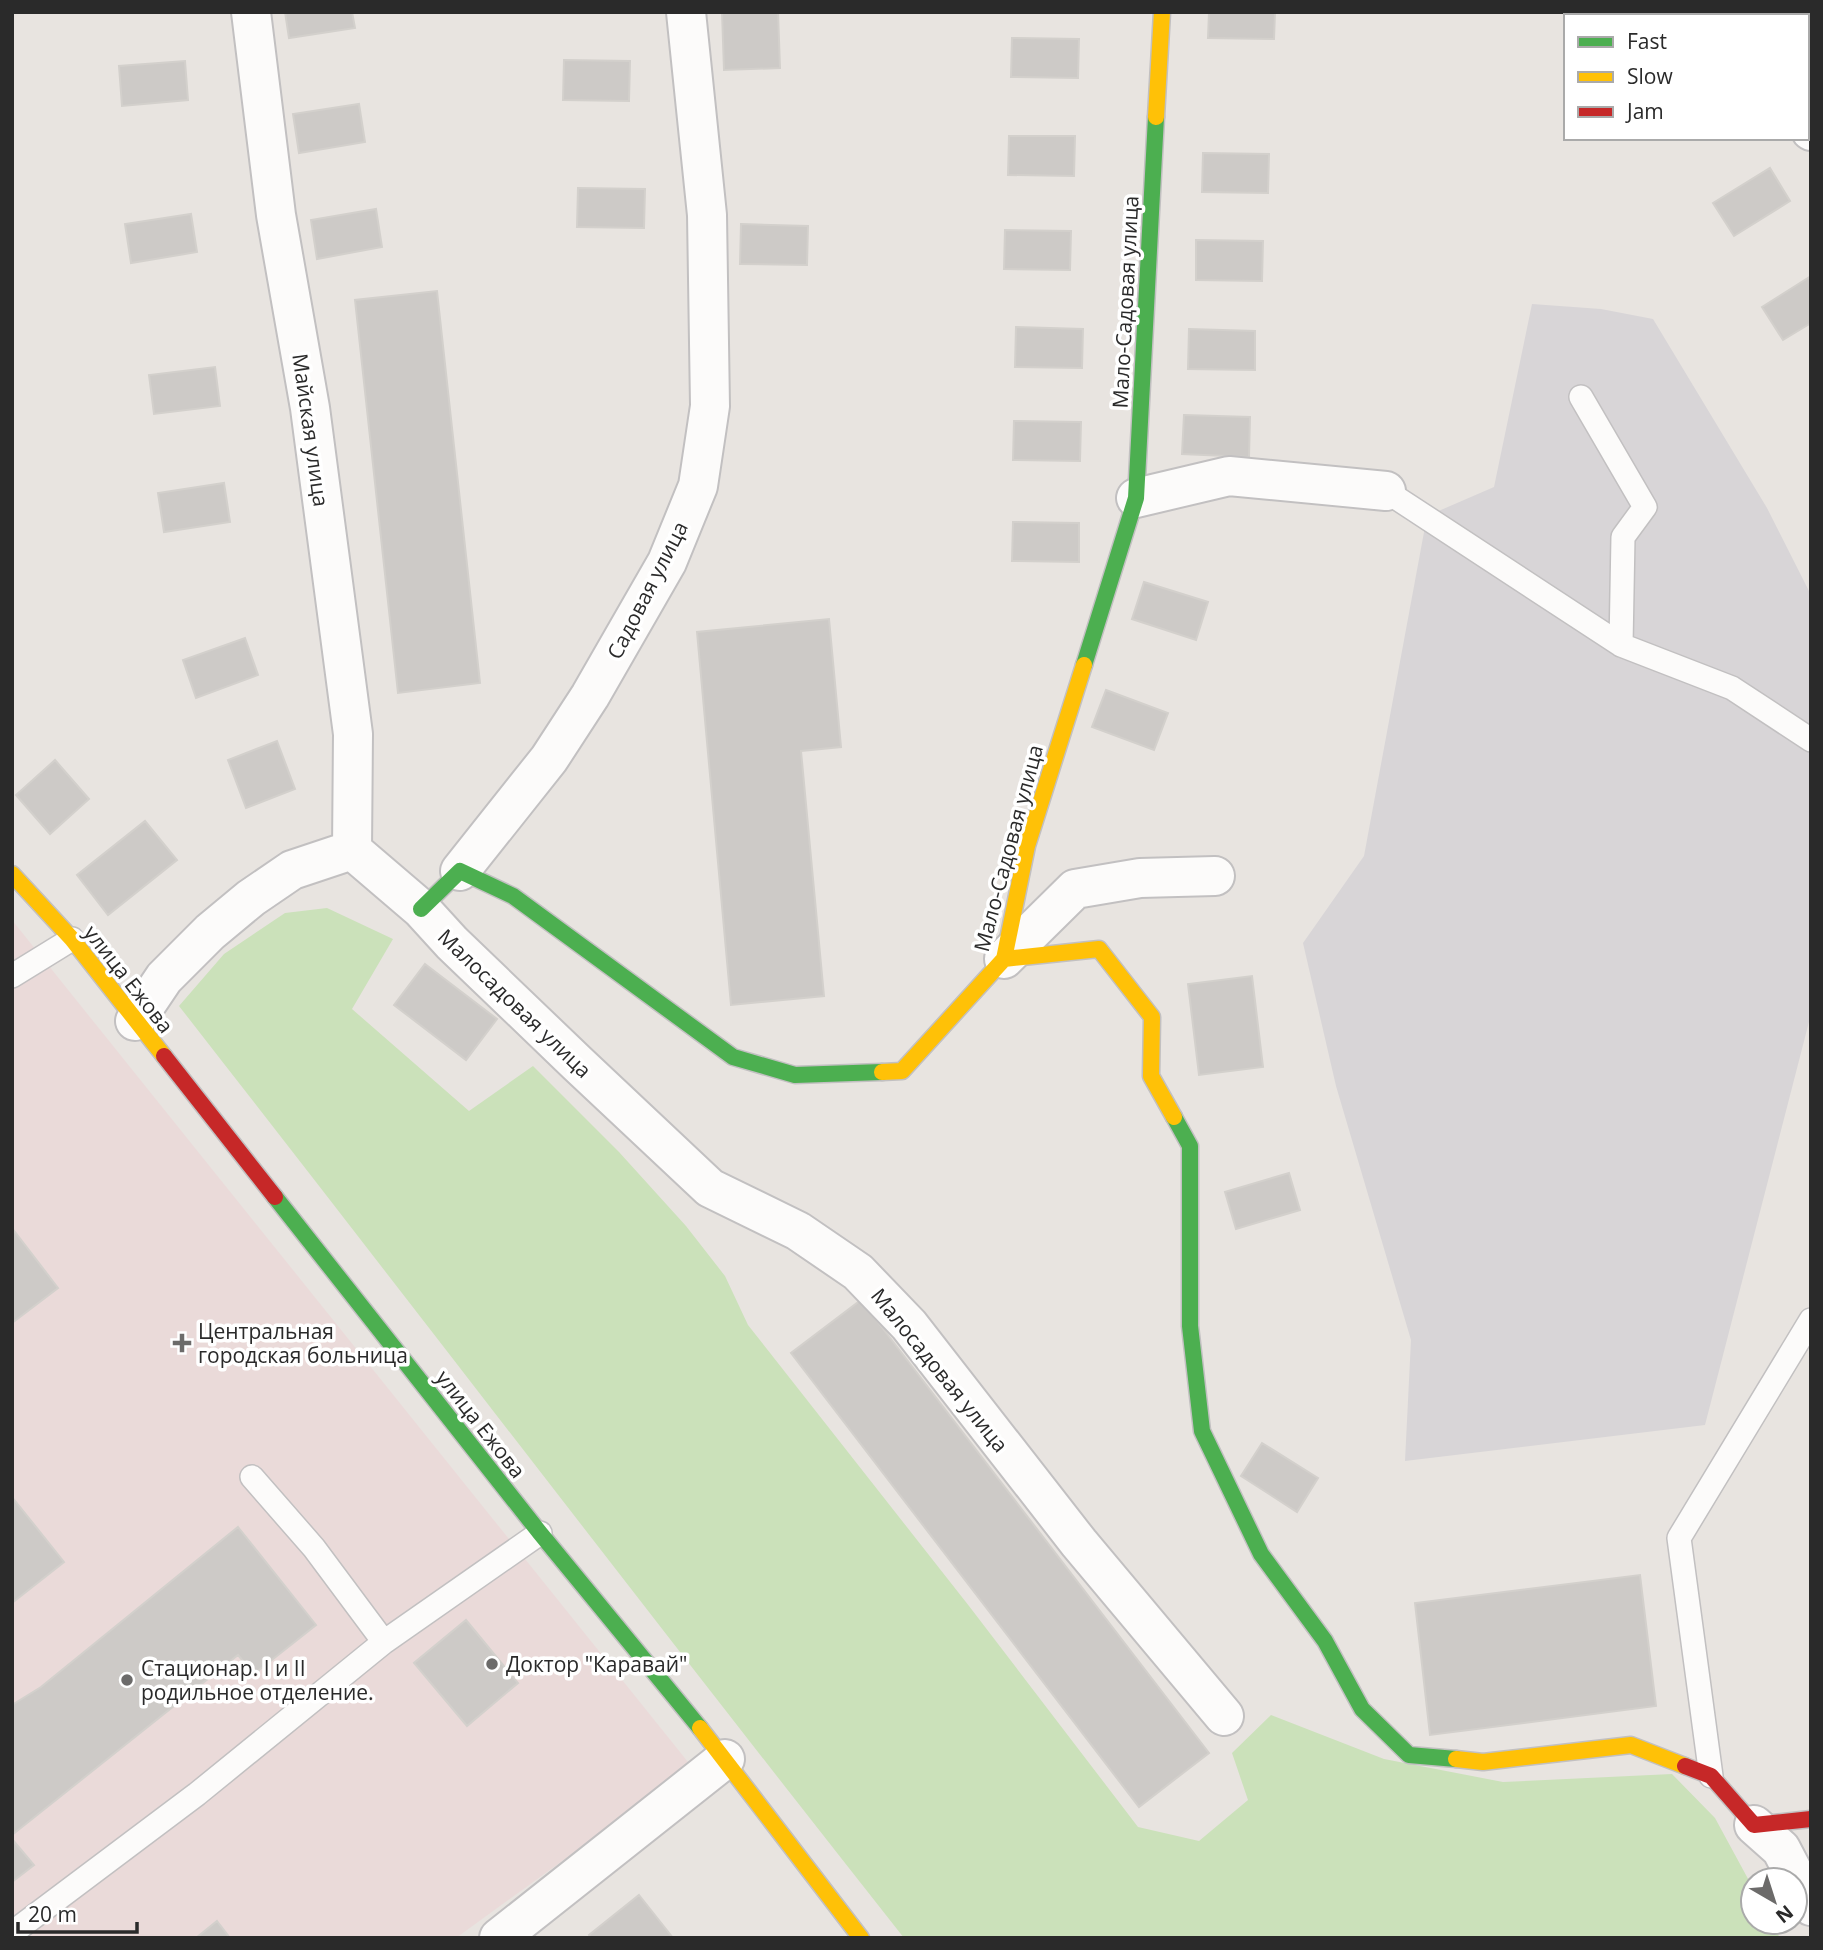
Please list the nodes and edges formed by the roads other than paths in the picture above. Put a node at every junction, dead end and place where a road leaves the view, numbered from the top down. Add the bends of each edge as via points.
1 (251, 12) edge
2 (686, 12) edge
3 (1162, 12) edge
4 (1581, 397) dead end
5 (1387, 491) joint
6 (1136, 498) junction
7 (1621, 645) junction
8 (1811, 740) edge
9 (352, 850) junction
10 (460, 871) junction
11 (12, 874) edge
12 (1215, 876) dead end
13 (421, 909) junction
14 (72, 939) junction
15 (1004, 959) junction
16 (12, 976) edge
17 (135, 1021) junction
18 (1811, 1320) edge
19 (252, 1476) dead end
20 (540, 1533) junction
21 (383, 1642) junction
22 (1224, 1716) dead end
23 (725, 1759) junction
24 (1711, 1776) junction
25 (1811, 1819) edge
26 (1754, 1825) junction
27 (1811, 1906) edge
28 (12, 1933) edge
29 (499, 1938) edge
30 (861, 1938) edge

1 - 9 street, Майская улица via 276,215 310,408 354,734
2 - 10 street, Садовая улица via 707,215 710,406 698,486 667,562 590,696 549,759
3 - 6 street, Мало-Садовая улица
4 - 7 lane via 1645,507 1623,537
5 - 6 street via 1229,476
5 - 7 lane
6 - 15 street, Мало-Садовая улица via 1027,846
7 - 8 lane via 1732,688
9 - 13 street, Малосадовая улица
9 - 17 street via 292,870 251,898 164,978
10 - 13 street
10 - 15 street, Мало-Садовая улица via 513,896 733,1057 795,1075 902,1071
11 - 14 street, улица Ежова
12 - 15 street via 1140,878 1075,889
13 - 22 street, Малосадовая улица via 710,1188 798,1231 858,1272 909,1325 1079,1544
14 - 16 lane
14 - 17 street, улица Ежова
15 - 24 street via 1100,949 1152,1017 1151,1076 1190,1146 1190,1326 1202,1431 1261,1554 1325,1641 1362,1709 1409,1755 1483,1762 1631,1745
17 - 20 street, улица Ежова
18 - 24 lane via 1679,1538
19 - 21 lane via 314,1548
20 - 21 lane
20 - 23 street, улица Ежова
21 - 28 lane via 197,1794
23 - 29 street
23 - 30 street, улица Ежова
24 - 26 street
25 - 26 street
26 - 27 street via 1781,1849

